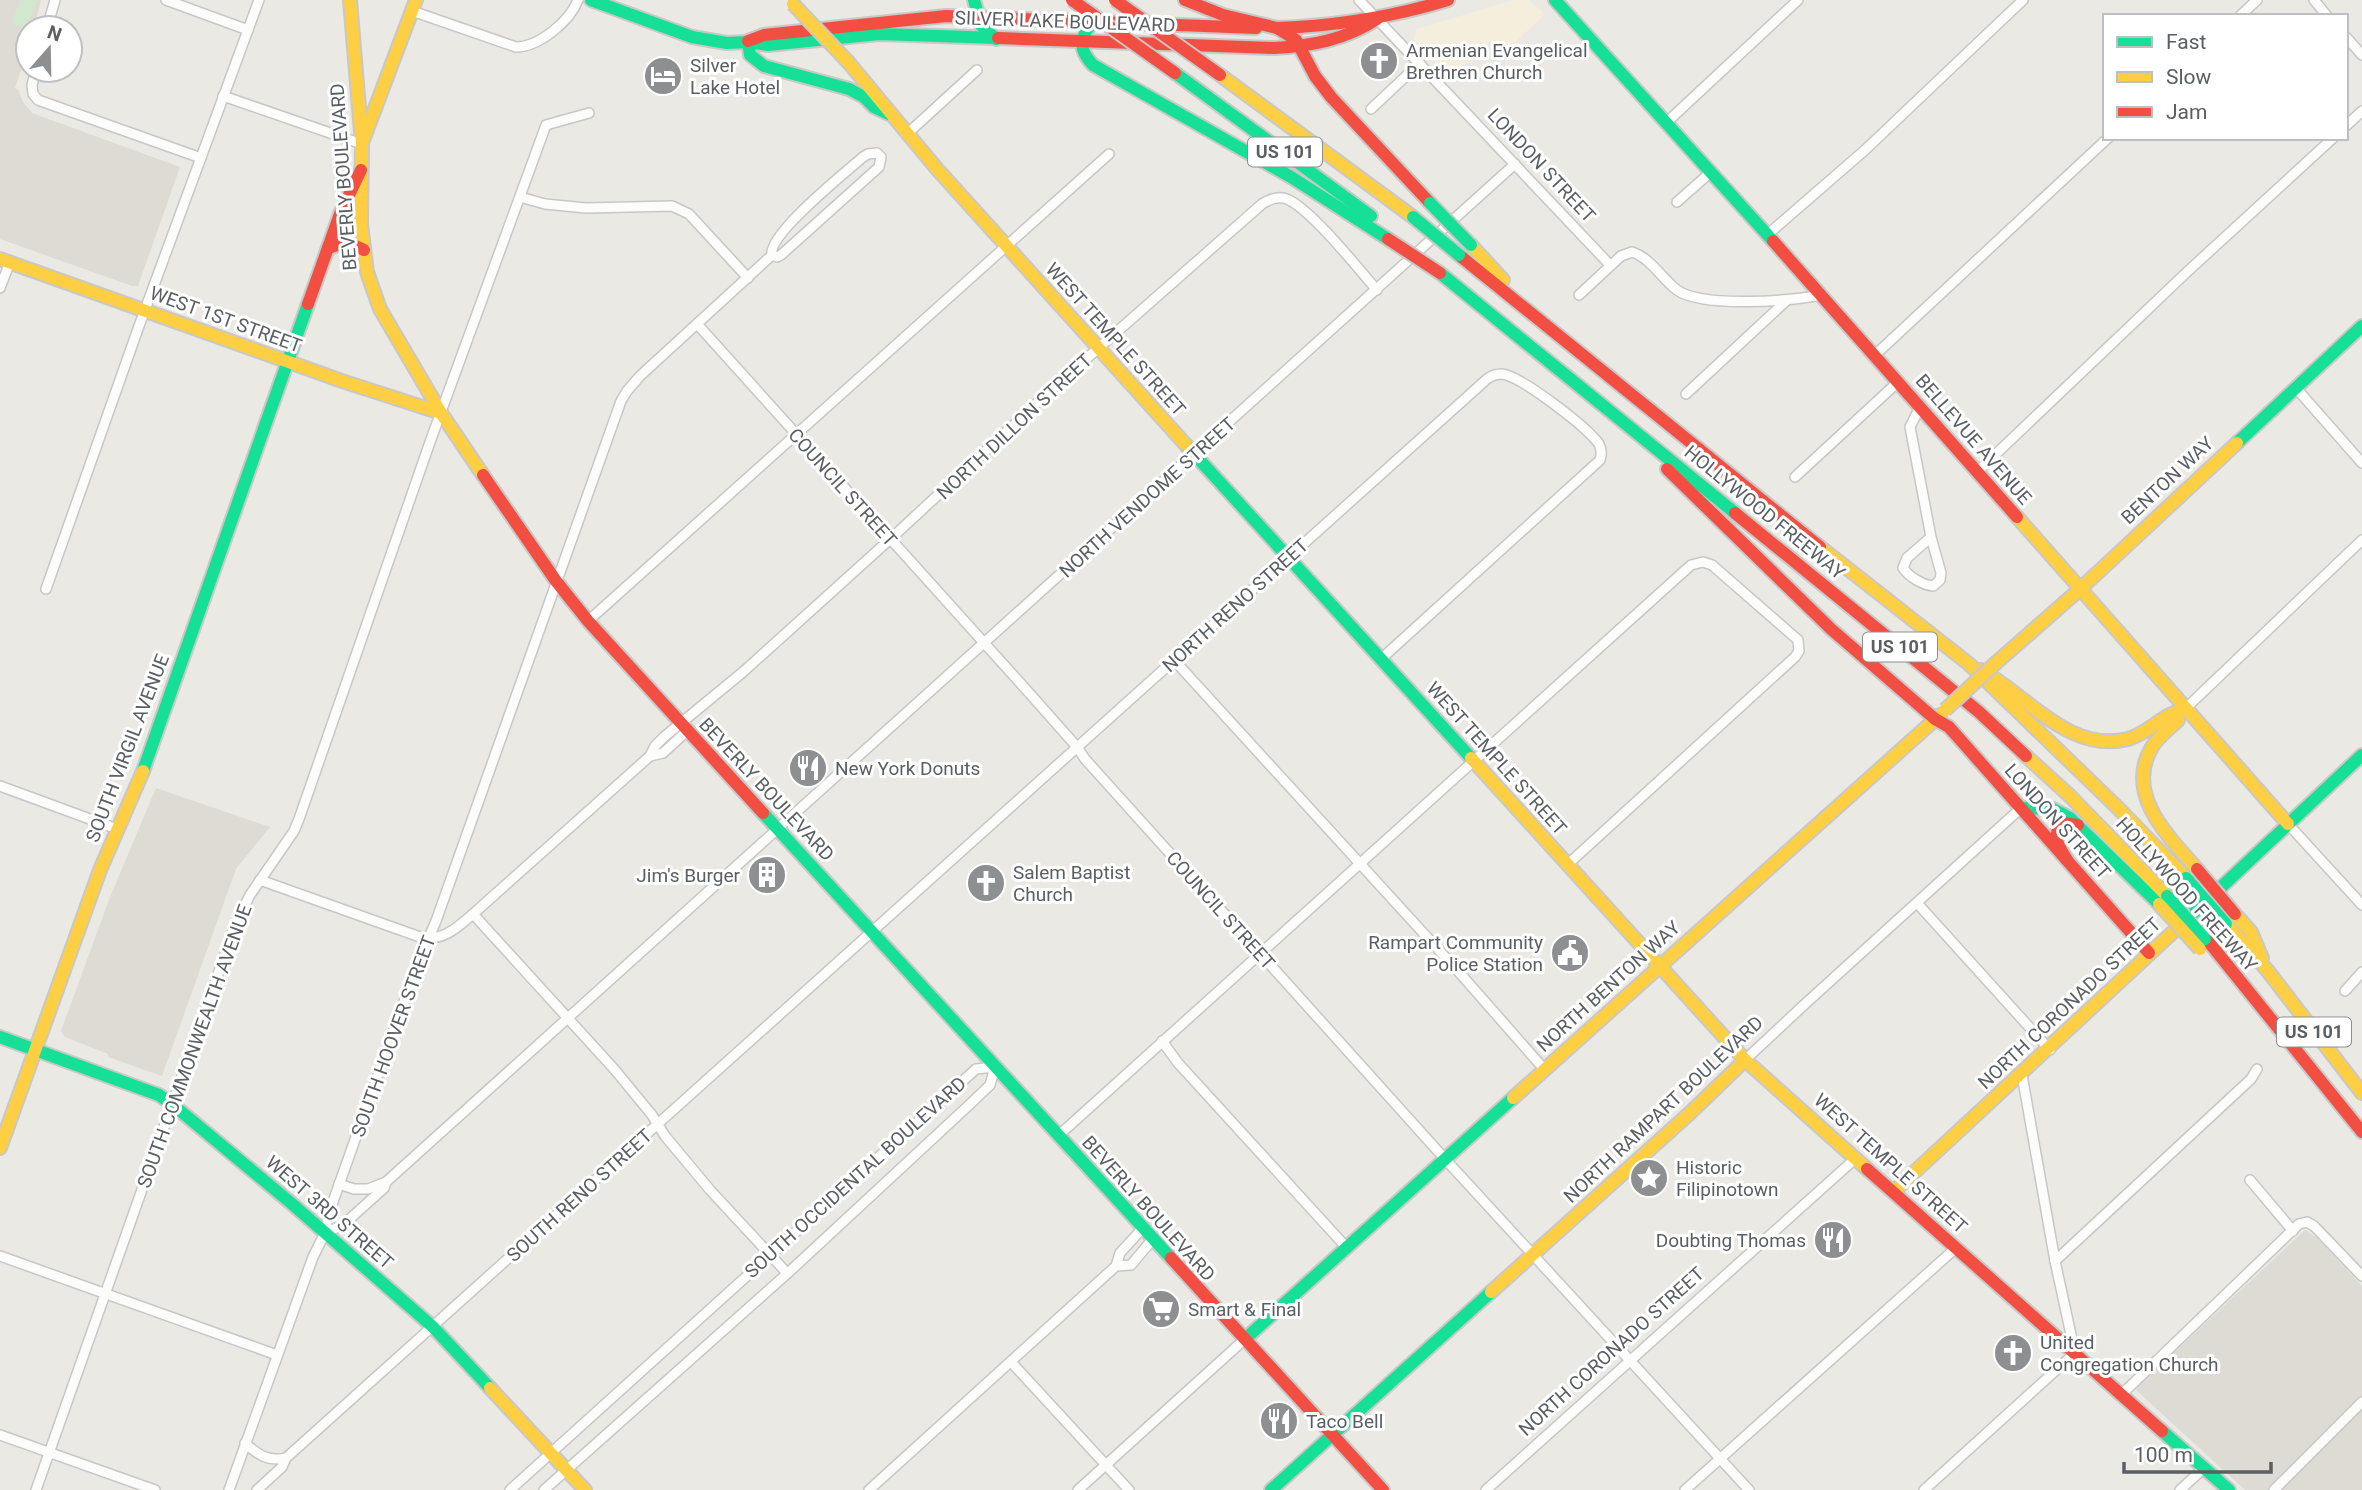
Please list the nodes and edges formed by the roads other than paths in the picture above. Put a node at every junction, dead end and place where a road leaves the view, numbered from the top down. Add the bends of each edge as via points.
1 (166, 0) edge
2 (259, 0) edge
3 (351, 0) edge
4 (578, 0) edge
5 (591, 0) edge
6 (974, 0) edge
7 (1072, 0) edge
8 (1115, 0) edge
9 (1185, 0) edge
10 (1359, 0) edge
11 (1448, 0) edge
12 (1555, 0) edge
13 (1798, 0) edge
14 (2023, 0) edge
15 (2257, 0) edge
16 (2314, 0) edge
17 (791, 2) edge
18 (414, 6) edge
19 (2242, 14) edge
20 (2326, 14) edge
21 (977, 17) junction
22 (1377, 19) junction
23 (1094, 21) junction
24 (1277, 28) junction
25 (248, 30) junction
26 (996, 39) junction
27 (2348, 39) edge
28 (748, 42) junction
29 (1081, 42) junction
30 (1301, 46) junction
31 (2362, 55) edge
32 (1420, 63) junction
33 (977, 70) dead end
34 (32, 84) edge
35 (223, 96) junction
36 (1371, 109) dead end
37 (2362, 111) edge
38 (589, 113) dead end
39 (893, 116) junction
40 (1667, 122) junction
41 (2348, 124) edge
42 (907, 134) junction
43 (2106, 140) edge
44 (2331, 140) edge
45 (362, 144) junction
46 (1109, 154) dead end
47 (201, 158) junction
48 (1516, 164) junction
49 (361, 170) junction
50 (1712, 172) junction
51 (520, 197) junction
52 (1677, 202) dead end
53 (1767, 235) junction
54 (1390, 237) junction
55 (1005, 246) junction
56 (328, 248) junction
57 (364, 250) junction
58 (772, 255) junction
59 (5, 261) edge
60 (1610, 265) junction
61 (748, 278) junction
62 (0, 288) edge
63 (1377, 290) junction
64 (1579, 295) dead end
65 (1821, 295) junction
66 (1786, 301) junction
67 (145, 311) junction
68 (1535, 315) junction
69 (698, 325) junction
70 (2362, 326) edge
71 (1099, 348) junction
72 (1874, 356) junction
73 (288, 362) junction
74 (1898, 382) junction
75 (2296, 388) junction
76 (1686, 394) dead end
77 (1920, 407) junction
78 (441, 413) junction
79 (1617, 417) junction
80 (796, 435) junction
81 (1194, 454) junction
82 (2362, 463) edge
83 (1977, 472) junction
84 (1795, 477) dead end
85 (1931, 537) junction
86 (890, 539) junction
87 (2362, 540) edge
88 (1287, 558) junction
89 (556, 581) junction
90 (46, 589) dead end
91 (2079, 590) junction
92 (588, 621) junction
93 (984, 643) junction
94 (1381, 659) junction
95 (1174, 660) junction
96 (1997, 662) joint
97 (1969, 664) junction
98 (2185, 709) junction
99 (1935, 719) junction
100 (684, 727) junction
101 (1077, 747) junction
102 (2362, 755) edge
103 (1473, 761) junction
104 (0, 786) edge
105 (2021, 808) junction
106 (2288, 824) junction
107 (2078, 825) junction
108 (777, 828) junction
109 (117, 829) junction
110 (2067, 860) junction
111 (1360, 863) junction
112 (1567, 865) junction
113 (260, 880) junction
114 (2163, 900) junction
115 (1916, 903) junction
116 (2362, 905) edge
117 (473, 914) junction
118 (2231, 919) junction
119 (873, 932) junction
120 (430, 939) junction
121 (1260, 953) junction
122 (2148, 953) junction
123 (1659, 967) junction
124 (2362, 972) edge
125 (2345, 991) dead end
126 (568, 1018) junction
127 (0, 1037) edge
128 (1162, 1041) junction
129 (35, 1049) junction
130 (2050, 1050) junction
131 (1745, 1060) junction
132 (995, 1067) junction
133 (1544, 1069) junction
134 (2258, 1069) dead end
135 (2022, 1075) junction
136 (2362, 1093) edge
137 (172, 1104) junction
138 (658, 1124) junction
139 (2362, 1132) edge
140 (1058, 1136) junction
141 (0, 1148) edge
142 (1856, 1158) junction
143 (1446, 1159) junction
144 (2250, 1180) dead end
145 (386, 1182) junction
146 (340, 1184) junction
147 (1894, 1191) junction
148 (1142, 1229) junction
149 (2293, 1231) junction
150 (325, 1233) junction
151 (1152, 1240) junction
152 (1957, 1247) junction
153 (1346, 1248) junction
154 (771, 1254) junction
155 (1534, 1254) junction
156 (0, 1256) edge
157 (2055, 1261) junction
158 (1116, 1266) junction
159 (787, 1273) junction
160 (2362, 1276) edge
161 (105, 1293) junction
162 (433, 1327) junction
163 (1245, 1339) junction
164 (2075, 1353) junction
165 (277, 1355) junction
166 (1631, 1359) junction
167 (1011, 1362) junction
168 (2122, 1394) junction
169 (2362, 1402) edge
170 (0, 1434) edge
171 (1331, 1436) junction
172 (246, 1443) junction
173 (49, 1452) junction
174 (551, 1452) junction
175 (286, 1458) junction
176 (1720, 1458) junction
177 (1105, 1465) junction
178 (2204, 1468) junction
179 (566, 1470) junction
180 (36, 1490) edge
181 (155, 1490) edge
182 (229, 1490) edge
183 (257, 1490) edge
184 (510, 1490) edge
185 (544, 1490) edge
186 (585, 1490) edge
187 (869, 1490) edge
188 (1078, 1490) edge
189 (1129, 1490) edge
190 (1272, 1490) edge
191 (1382, 1490) edge
192 (1486, 1490) edge
193 (1685, 1490) edge
194 (1749, 1490) edge
195 (1924, 1490) edge
196 (2180, 1490) edge
197 (2229, 1490) edge
198 (2274, 1490) edge

1 - 25 street
2 - 25 street
3 - 45 main road, BEVERLY BOULEVARD
4 - 18 street via 572,12 540,41 525,47
5 - 28 main road, SILVER LAKE BOULEVARD via 692,37
6 - 21 main road
7 - 54 main road, HOLLYWOOD FREEWAY / US 101, bridge
8 - 68 main road, HOLLYWOOD FREEWAY / US 101, bridge via 1311,139
9 - 24 main road
10 - 22 street, LONDON STREET
11 - 22 main road, SILVER LAKE BOULEVARD
12 - 40 main road, BELLEVUE AVENUE
13 - 40 street
14 - 53 street
15 - 19 street
16 - 20 street
17 - 39 main road, WEST TEMPLE STREET, bridge
18 - 45 main road
21 - 23 main road, SILVER LAKE BOULEVARD
21 - 26 main road
21 - 28 main road, SILVER LAKE BOULEVARD via 912,18 764,35
22 - 24 main road, SILVER LAKE BOULEVARD
22 - 30 main road, SILVER LAKE BOULEVARD via 1361,31
22 - 32 street, LONDON STREET
23 - 24 main road, SILVER LAKE BOULEVARD
23 - 29 main road
24 - 30 main road
25 - 35 street
26 - 28 main road, SILVER LAKE BOULEVARD via 879,34 768,45
26 - 29 main road, SILVER LAKE BOULEVARD
27 - 31 street
28 - 39 main road via 750,55 764,66 849,89
29 - 30 main road, SILVER LAKE BOULEVARD
29 - 54 main road via 1086,58 1102,71
30 - 68 main road, bridge via 1331,97
32 - 36 street
32 - 48 street, LONDON STREET
33 - 42 street
34 - 47 street via 38,100
35 - 45 street
35 - 47 street
37 - 41 street
38 - 51 street, SOUTH COMMONWEALTH AVENUE via 546,125
39 - 42 main road, WEST TEMPLE STREET
40 - 50 main road, BELLEVUE AVENUE
42 - 55 main road, WEST TEMPLE STREET
43 - 72 street
44 - 83 street
45 - 49 main road, BEVERLY BOULEVARD
46 - 55 street
47 - 67 street
48 - 60 street, LONDON STREET
48 - 63 street, NORTH VENDOME STREET
49 - 56 main road, SOUTH VIRGIL AVENUE
49 - 57 main road, BEVERLY BOULEVARD
50 - 52 street
50 - 53 main road, BELLEVUE AVENUE
51 - 61 street via 564,207 680,208
51 - 78 street, SOUTH COMMONWEALTH AVENUE
53 - 65 main road, BELLEVUE AVENUE
54 - 79 main road, HOLLYWOOD FREEWAY / US 101, bridge
55 - 71 main road, WEST TEMPLE STREET
55 - 80 street
56 - 57 main road via 347,242
56 - 73 main road, SOUTH VIRGIL AVENUE
57 - 78 main road, BEVERLY BOULEVARD via 380,309
58 - 58 street via 781,255 837,205 879,167 881,157 868,154 854,165 784,230 773,243
58 - 61 street, SOUTH HOOVER STREET
59 - 62 street
59 - 67 main road, WEST 1ST STREET
60 - 64 street
60 - 66 street via 1632,252 1677,290 1695,298
61 - 69 street, SOUTH HOOVER STREET
63 - 71 street, NORTH DILLON STREET via 1305,211 1287,199 1275,198 1262,204
63 - 81 street, NORTH VENDOME STREET
65 - 66 street
65 - 72 main road, BELLEVUE AVENUE
66 - 76 street
67 - 73 main road, WEST 1ST STREET
67 - 90 street
68 - 97 main road, HOLLYWOOD FREEWAY / US 101
69 - 80 street, COUNCIL STREET
69 - 89 street, SOUTH HOOVER STREET via 627,390
70 - 75 main road, BENTON WAY
71 - 81 main road, WEST TEMPLE STREET
71 - 86 street, NORTH DILLON STREET
72 - 74 main road, BELLEVUE AVENUE
73 - 78 main road, WEST 1ST STREET
73 - 109 main road, SOUTH VIRGIL AVENUE via 144,768
74 - 77 main road, BELLEVUE AVENUE
74 - 84 street
75 - 82 street
75 - 91 main road, BENTON WAY
77 - 83 main road, BELLEVUE AVENUE
77 - 85 street via 1910,427
78 - 89 main road, BEVERLY BOULEVARD
78 - 113 street, SOUTH COMMONWEALTH AVENUE via 299,819
79 - 99 main road, LONDON STREET via 1840,640
79 - 114 main road, HOLLYWOOD FREEWAY / US 101 via 1979,712 2070,796
80 - 86 street, COUNCIL STREET
80 - 92 street
81 - 88 main road, WEST TEMPLE STREET
81 - 93 street, NORTH VENDOME STREET
83 - 91 main road, BELLEVUE AVENUE
85 - 85 street via 1907,558 1903,568 1933,586 1941,573
86 - 93 street, COUNCIL STREET
86 - 100 street, NORTH DILLON STREET
87 - 98 street
88 - 94 main road, WEST TEMPLE STREET
88 - 94 street, NORTH RENO STREET via 1494,375 1507,375 1585,429 1598,444 1602,455 1598,464
88 - 95 street, NORTH RENO STREET
89 - 92 main road, BEVERLY BOULEVARD
89 - 120 street, SOUTH HOOVER STREET
91 - 96 main road, BENTON WAY
91 - 98 main road, BELLEVUE AVENUE
92 - 100 main road, BEVERLY BOULEVARD
93 - 101 street, COUNCIL STREET
93 - 108 street, NORTH VENDOME STREET
94 - 103 main road, WEST TEMPLE STREET
95 - 101 street, NORTH RENO STREET
95 - 111 street
96 - 99 main road, NORTH BENTON WAY, bridge
97 - 98 main road via 1999,678 2059,728 2086,740 2112,742 2136,737
97 - 118 main road, HOLLYWOOD FREEWAY / US 101, bridge
98 - 106 main road, BELLEVUE AVENUE
98 - 118 main road, bridge via 2150,749 2142,791 2164,832 2197,869
99 - 105 main road, LONDON STREET via 1949,727
99 - 123 main road, NORTH BENTON WAY
100 - 108 main road, BEVERLY BOULEVARD
100 - 117 street, NORTH DILLON STREET via 655,746 650,757
101 - 119 street, NORTH RENO STREET
101 - 121 street, COUNCIL STREET
102 - 106 main road, NORTH CORONADO STREET
103 - 111 street
103 - 112 main road, WEST TEMPLE STREET
103 - 112 street via 1691,565 1715,567 1798,640 1795,657
104 - 109 street
105 - 107 main road via 2053,809
105 - 110 main road, LONDON STREET
105 - 115 street, NORTH RAMPART BOULEVARD
106 - 116 street, BELLEVUE AVENUE
106 - 122 main road, NORTH CORONADO STREET
107 - 110 main road via 2062,824 2056,831 2056,842
107 - 114 main road
108 - 119 main road, BEVERLY BOULEVARD
108 - 126 street, NORTH VENDOME STREET
109 - 129 main road, SOUTH VIRGIL AVENUE
110 - 122 main road, LONDON STREET
111 - 121 street
111 - 133 street
112 - 123 main road, WEST TEMPLE STREET
113 - 120 street
113 - 137 street, SOUTH COMMONWEALTH AVENUE via 236,923
114 - 139 main road, US 101, bridge via 2280,1030
115 - 130 street
115 - 131 street, NORTH RAMPART BOULEVARD
117 - 120 street, NORTH DILLON STREET via 446,935
117 - 126 street
118 - 136 main road, HOLLYWOOD FREEWAY / US 101
119 - 132 main road, BEVERLY BOULEVARD
119 - 138 street, SOUTH RENO STREET
120 - 146 street, SOUTH HOOVER STREET
121 - 128 street
121 - 143 street, COUNCIL STREET
122 - 130 main road, NORTH CORONADO STREET
123 - 131 main road, WEST TEMPLE STREET
123 - 133 main road, NORTH BENTON WAY
124 - 125 street
126 - 138 street
126 - 145 street, NORTH VENDOME STREET
127 - 129 main road, WEST 3RD STREET
128 - 140 street
128 - 153 street
129 - 137 main road, WEST 3RD STREET via 159,1095
129 - 141 main road, SOUTH VIRGIL AVENUE
130 - 135 main road, NORTH CORONADO STREET
131 - 142 main road, WEST TEMPLE STREET
131 - 155 main road, NORTH RAMPART BOULEVARD
132 - 140 main road, BEVERLY BOULEVARD
132 - 154 street, SOUTH OCCIDENTAL BOULEVARD via 976,1069
132 - 159 street, SOUTH OCCIDENTAL BOULEVARD via 990,1085
133 - 143 main road, NORTH BENTON WAY
134 - 157 street
135 - 147 main road, NORTH CORONADO STREET
135 - 157 street
137 - 150 main road, WEST 3RD STREET
137 - 161 street, SOUTH COMMONWEALTH AVENUE
138 - 154 street via 710,1190
138 - 162 street, SOUTH RENO STREET
140 - 148 main road, BEVERLY BOULEVARD
142 - 147 main road, WEST TEMPLE STREET
142 - 166 street, NORTH CORONADO STREET
143 - 153 main road, NORTH BENTON WAY
143 - 155 street, COUNCIL STREET
144 - 149 street
145 - 146 street via 368,1189
145 - 150 street, NORTH VENDOME STREET via 343,1226
146 - 150 street, SOUTH HOOVER STREET
147 - 152 main road, WEST TEMPLE STREET
148 - 151 main road, BEVERLY BOULEVARD
148 - 158 street via 1120,1253
149 - 160 street via 2306,1222 2314,1226
149 - 168 street
150 - 162 main road, WEST 3RD STREET
150 - 165 street, SOUTH HOOVER STREET
151 - 158 street via 1131,1265
151 - 163 main road, BEVERLY BOULEVARD
152 - 164 main road, WEST TEMPLE STREET
152 - 176 street
153 - 163 main road, NORTH BENTON WAY
154 - 159 street
154 - 174 street, SOUTH OCCIDENTAL BOULEVARD
155 - 166 street, COUNCIL STREET
155 - 171 main road, NORTH RAMPART BOULEVARD
156 - 161 street
157 - 164 street
158 - 167 street
159 - 179 street, SOUTH OCCIDENTAL BOULEVARD
161 - 165 street
161 - 173 street, SOUTH COMMONWEALTH AVENUE
162 - 174 main road, WEST 3RD STREET
162 - 175 street, SOUTH RENO STREET
163 - 171 main road, BEVERLY BOULEVARD
163 - 177 street
164 - 168 main road, WEST TEMPLE STREET
164 - 195 street
165 - 172 street, SOUTH HOOVER STREET
166 - 176 street, COUNCIL STREET
166 - 192 street, NORTH CORONADO STREET
167 - 177 street
167 - 187 street
168 - 178 main road, WEST TEMPLE STREET
169 - 198 street
170 - 173 street
171 - 190 main road, NORTH RAMPART BOULEVARD
171 - 191 main road, BEVERLY BOULEVARD
172 - 175 street via 269,1459
172 - 182 street, SOUTH HOOVER STREET
173 - 180 street, SOUTH COMMONWEALTH AVENUE
173 - 181 street
174 - 179 main road, WEST 3RD STREET
174 - 184 street, SOUTH OCCIDENTAL BOULEVARD
175 - 183 street, SOUTH RENO STREET
176 - 193 street
176 - 194 street, COUNCIL STREET
177 - 188 street
177 - 189 street
178 - 196 street
178 - 197 main road, WEST TEMPLE STREET
179 - 185 street, SOUTH OCCIDENTAL BOULEVARD
179 - 186 main road, WEST 3RD STREET

